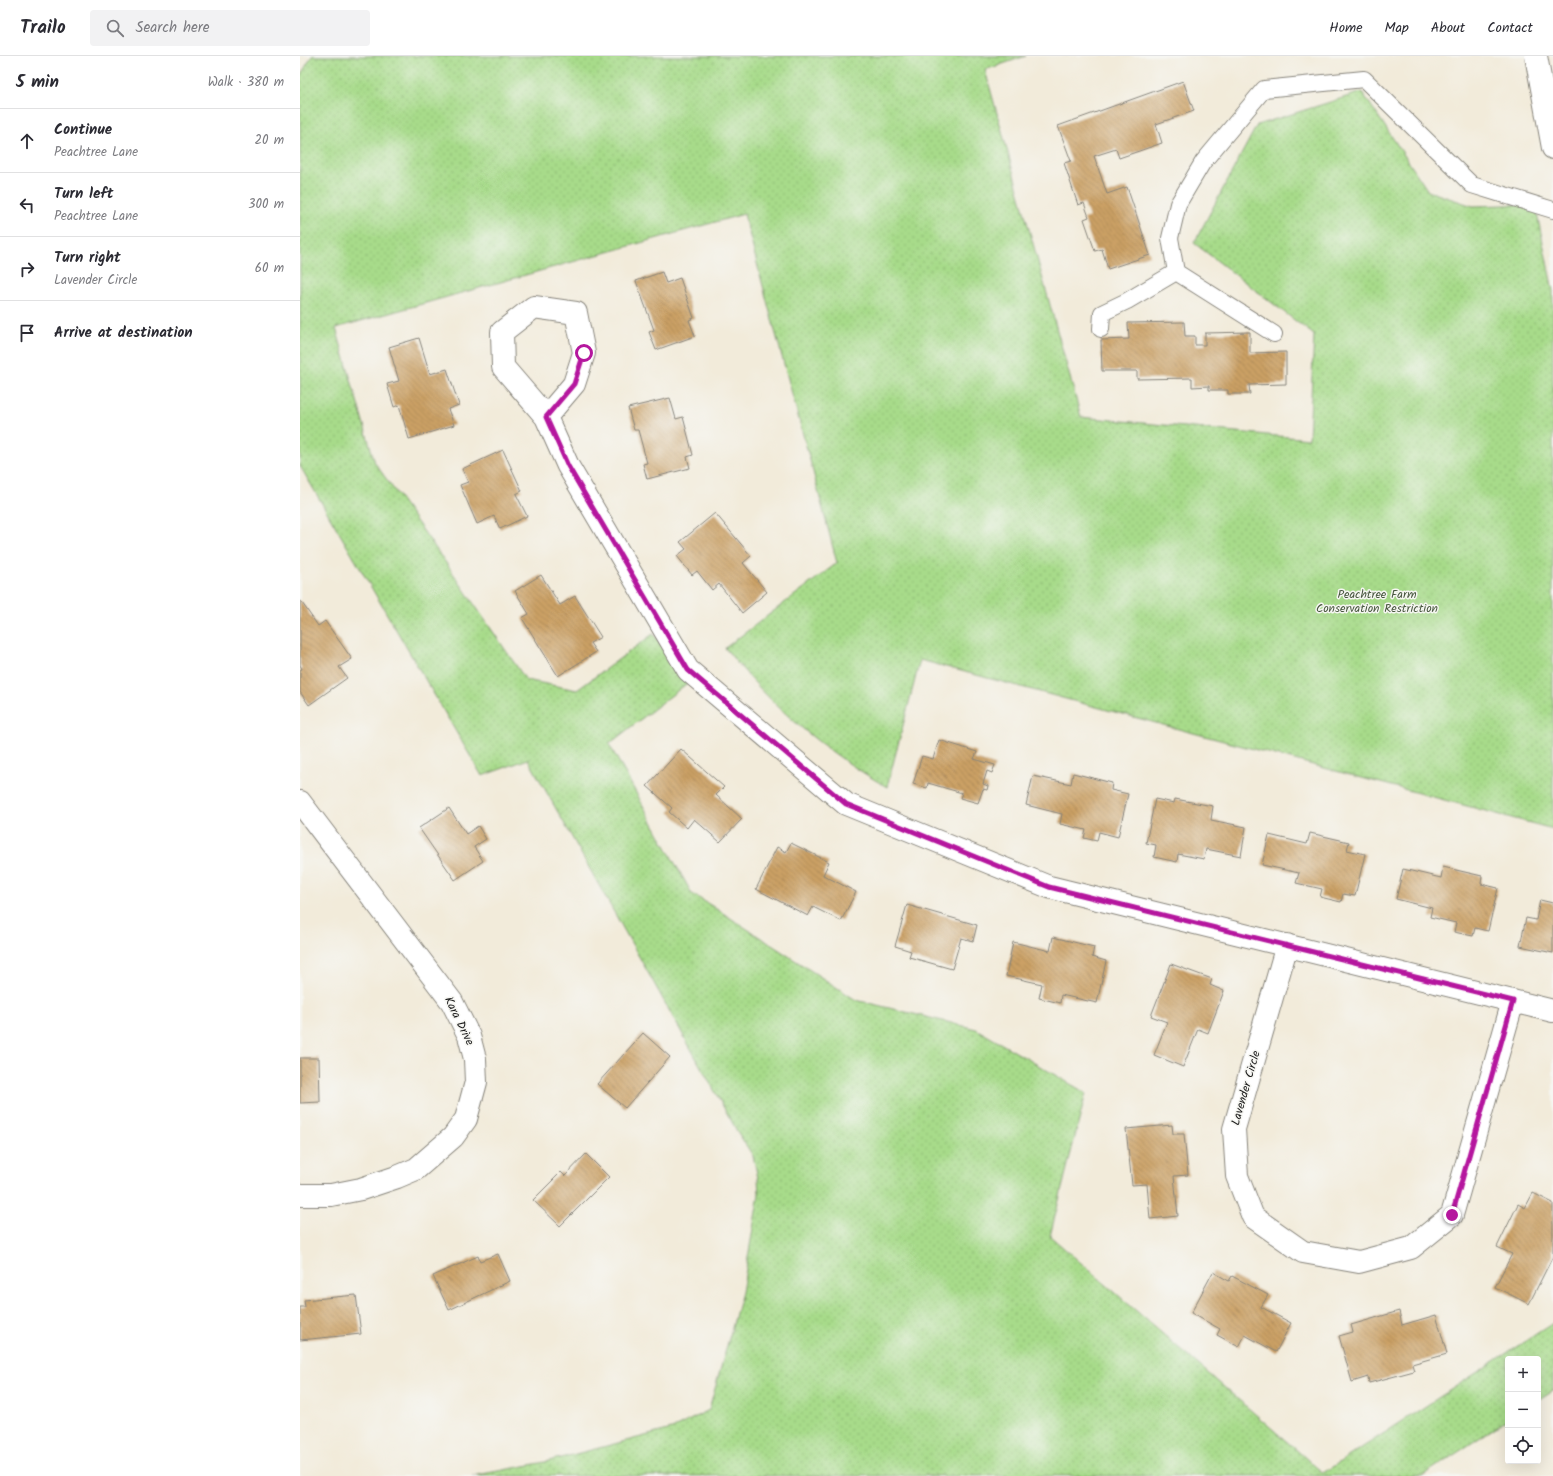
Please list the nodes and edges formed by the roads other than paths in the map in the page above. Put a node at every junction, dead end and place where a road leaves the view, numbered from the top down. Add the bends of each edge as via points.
1 (1536, 56) edge
2 (1553, 148) edge
3 (1553, 210) edge
4 (1176, 272) junction
5 (1101, 329) dead end
6 (1274, 334) dead end
7 (546, 417) junction
8 (300, 802) edge
9 (1288, 946) junction
10 (1513, 1001) junction
11 (1553, 1011) edge
12 (300, 1195) edge

1 - 2 street
3 - 4 lane via 1472,185 1364,79 1264,89 1203,162 1178,204 1170,238
4 - 5 lane via 1102,313
4 - 6 lane
7 - 7 street via 503,367 502,332 534,307 576,313 584,353 574,384
7 - 9 street via 568,466 688,670 846,804 1049,887
8 - 12 street, Kara Drive via 452,1002 469,1036 475,1059 476,1082 466,1119 452,1137 416,1169 361,1189 331,1195
9 - 10 street
9 - 10 street, Lavender Circle via 1234,1129 1237,1176 1253,1217 1303,1252 1359,1262 1411,1248 1452,1215
10 - 11 street

